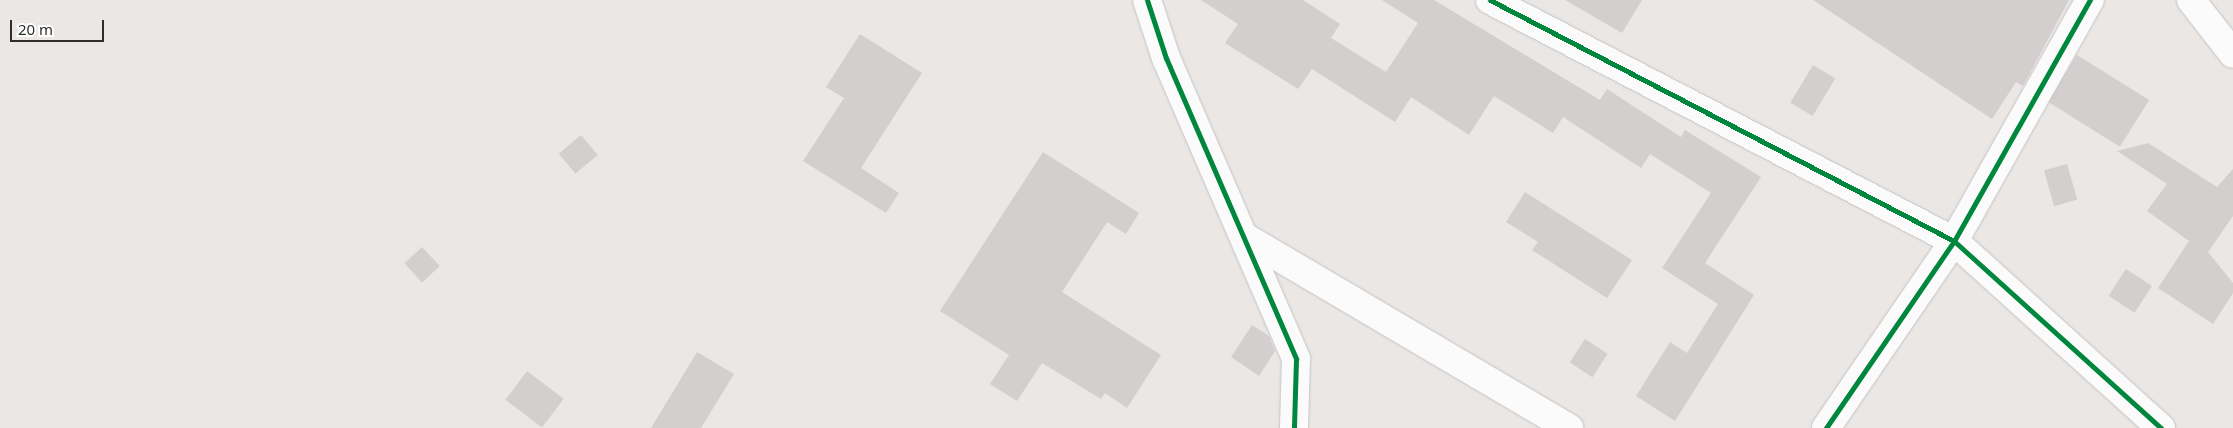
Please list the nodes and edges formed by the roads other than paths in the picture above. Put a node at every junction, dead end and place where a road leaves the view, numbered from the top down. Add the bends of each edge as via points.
1 (1147, 0) edge
2 (1490, 0) edge
3 (2090, 0) edge
4 (2191, 0) edge
5 (2233, 54) edge
6 (1248, 239) junction
7 (1954, 241) junction
8 (1294, 428) edge
9 (1569, 428) edge
10 (1826, 428) edge
11 (2161, 428) edge

1 - 6 street via 1166,58
2 - 7 street
3 - 7 street
4 - 5 street
6 - 8 street via 1296,359
6 - 9 street
7 - 10 street
7 - 11 street

